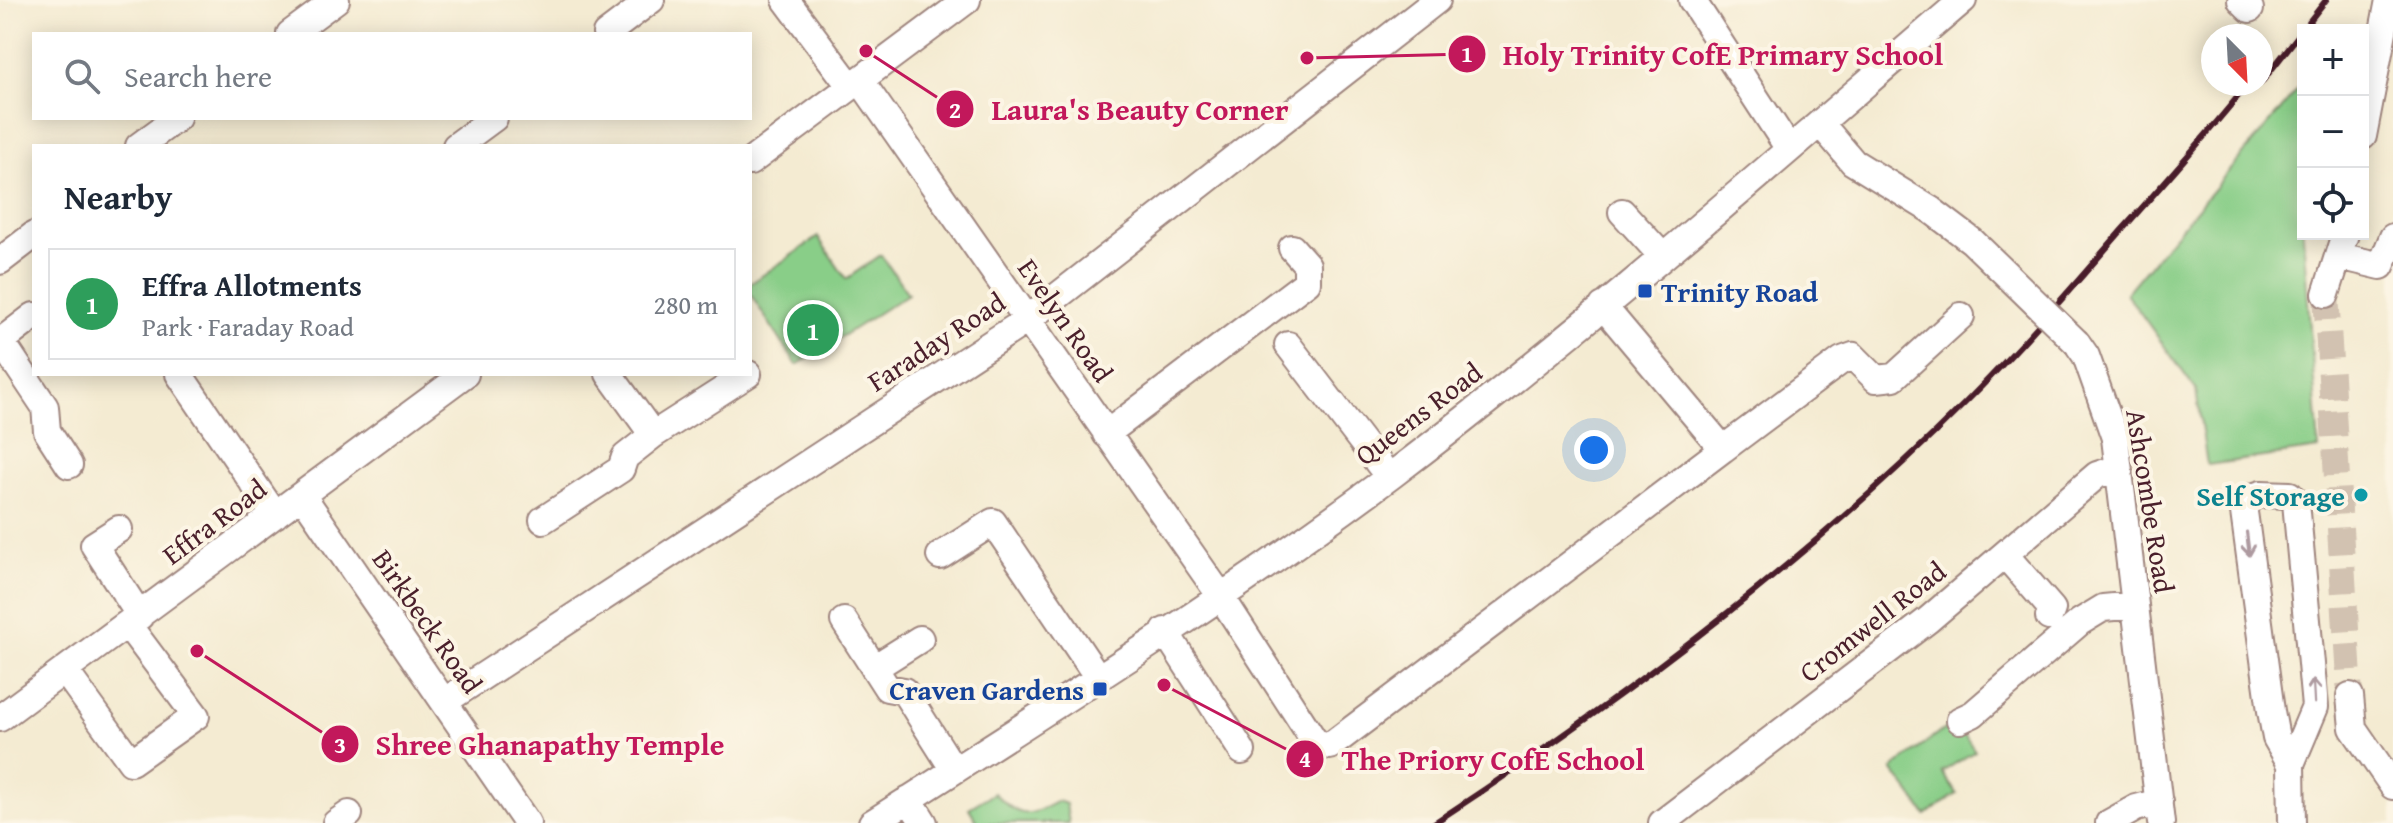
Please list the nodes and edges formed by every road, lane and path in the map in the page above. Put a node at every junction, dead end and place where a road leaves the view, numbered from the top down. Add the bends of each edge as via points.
1 (336, 0) edge
2 (651, 0) edge
3 (786, 0) edge
4 (967, 0) edge
5 (1437, 0) edge
6 (1692, 0) edge
7 (1963, 0) edge
8 (2389, 0) edge
9 (293, 32) edge
10 (609, 32) edge
11 (856, 84) junction
12 (2369, 105) edge
13 (173, 120) edge
14 (491, 120) edge
15 (1820, 123) junction
16 (142, 134) edge
17 (459, 144) edge
18 (1789, 149) junction
19 (752, 161) edge
20 (1622, 212) dead end
21 (32, 237) edge
22 (2393, 237) edge
23 (2342, 245) edge
24 (1292, 248) dead end
25 (1662, 256) junction
26 (0, 261) edge
27 (2326, 294) tunnel mouth
28 (1603, 306) junction
29 (1961, 316) dead end
30 (32, 317) edge
31 (1027, 320) junction
32 (0, 341) edge
33 (1288, 345) dead end
34 (180, 376) edge
35 (462, 376) edge
36 (610, 376) edge
37 (746, 376) edge
38 (1106, 434) junction
39 (653, 435) junction
40 (1723, 449) junction
41 (69, 465) dead end
42 (2118, 468) junction
43 (1389, 477) junction
44 (302, 495) junction
45 (275, 515) junction
46 (543, 520) dead end
47 (119, 529) dead end
48 (940, 556) dead end
49 (2006, 556) junction
50 (1220, 595) junction
51 (2135, 605) junction
52 (2049, 617) dead end
53 (134, 620) junction
54 (844, 621) dead end
55 (1165, 631) junction
56 (920, 639) dead end
57 (874, 668) junction
58 (65, 671) junction
59 (1097, 676) junction
60 (2350, 696) tunnel mouth
61 (445, 701) junction
62 (0, 718) edge
63 (1960, 720) dead end
64 (1242, 751) dead end
65 (2291, 764) junction
66 (954, 770) junction
67 (2393, 786) edge
68 (909, 799) junction
69 (2160, 813) edge
70 (527, 823) edge
71 (872, 823) edge
72 (924, 823) edge
73 (1662, 823) edge
74 (2109, 823) edge
75 (2292, 823) edge

1 - 9 street
2 - 10 street
3 - 11 street, Evelyn Road
4 - 11 street
5 - 31 street, Faraday Road
6 - 18 street
7 - 15 street, Queens Road
8 - 12 street
11 - 19 street
11 - 31 street, Evelyn Road
13 - 16 street
14 - 17 street
15 - 18 street, Queens Road
15 - 42 street, Ashcombe Road, bridge via 1853,162 1972,241 2077,343 2108,413
18 - 25 street, Queens Road
20 - 25 street
21 - 26 street
22 - 23 street via 2381,266
23 - 27 street
24 - 38 street via 1307,265 1307,282
25 - 28 street, Queens Road
28 - 40 street
28 - 43 street, Queens Road
29 - 40 street via 1894,377 1876,379 1853,356 1842,360
30 - 32 street
31 - 38 street, Evelyn Road
31 - 61 street, Faraday Road
32 - 41 street via 45,407 47,431
33 - 43 street
34 - 45 street
35 - 44 street, Effra Road
36 - 39 street
37 - 39 street
38 - 50 street, Evelyn Road
39 - 46 street via 625,457 621,469
40 - 50 street via 1330,746 1315,742
42 - 49 street, Cromwell Road via 2097,475
42 - 51 street, Ashcombe Road
43 - 50 street, Queens Road
44 - 45 street, Effra Road
44 - 61 street, Birkbeck Road
45 - 53 street, Effra Road
47 - 53 street via 94,545
48 - 59 street via 993,522
49 - 52 street via 2052,609
49 - 73 street, Cromwell Road
50 - 55 street, Queens Road
51 - 63 street via 2103,608 2080,622
51 - 69 street, Ashcombe Road
53 - 58 street, Effra Road
53 - 58 street via 196,716 131,762
54 - 57 street
55 - 59 street, Queens Road
55 - 64 street
56 - 57 street
57 - 66 street via 887,688 904,691
58 - 62 street, Effra Road
59 - 66 street, Queens Road
60 - 67 street via 2353,728
61 - 70 street, Birkbeck Road
65 -> 65 street via 2315,707 2296,502 2290,495 2261,494 2246,499 2244,512 2276,738
65 - 75 street
66 - 68 street, Queens Road
68 - 71 street, Queens Road
68 - 72 street
69 - 74 street via 2136,808

